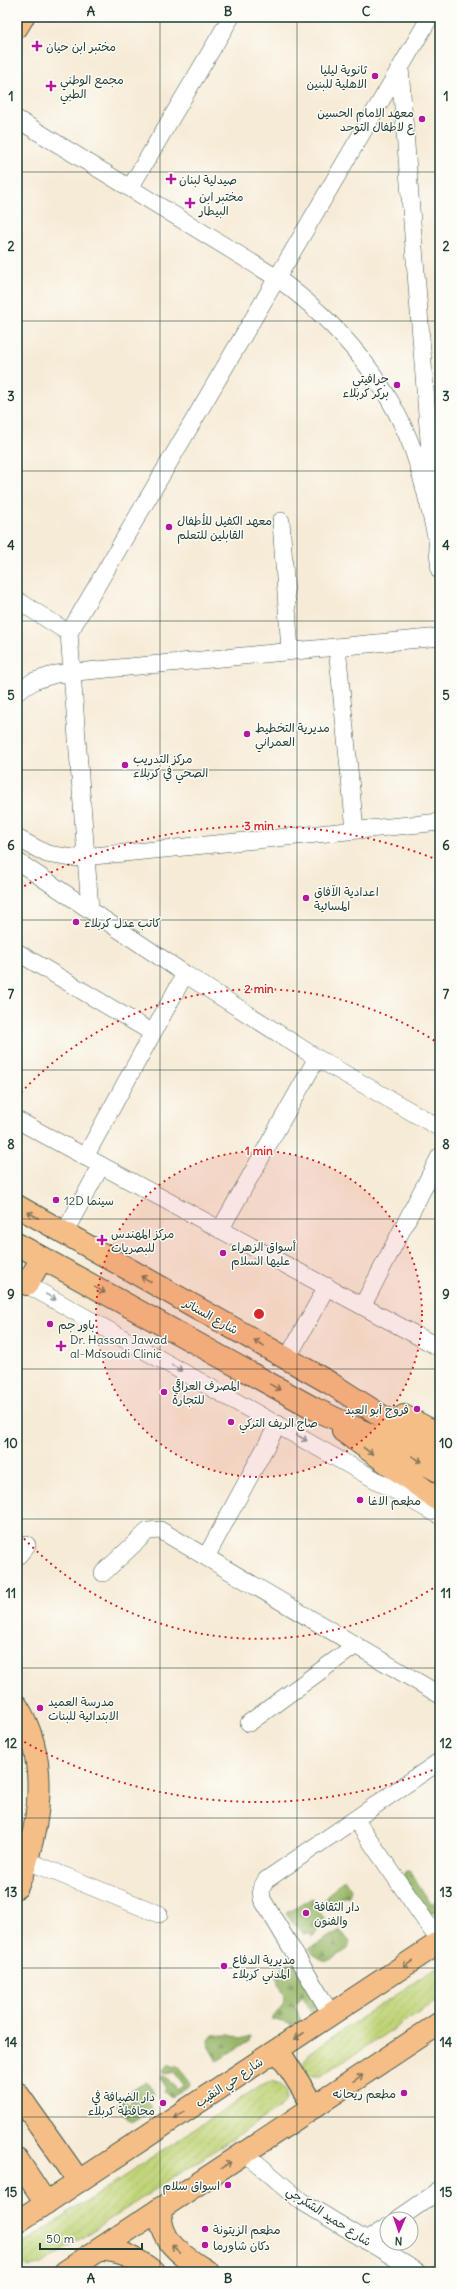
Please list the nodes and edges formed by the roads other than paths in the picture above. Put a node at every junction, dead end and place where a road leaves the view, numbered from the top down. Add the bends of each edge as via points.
1 (23, 17) edge
2 (231, 17) edge
3 (430, 17) edge
4 (17, 28) edge
5 (400, 68) junction
6 (17, 119) edge
7 (130, 188) junction
8 (277, 278) junction
9 (281, 521) dead end
10 (437, 541) junction
11 (440, 571) edge
12 (17, 600) edge
13 (69, 633) junction
14 (440, 637) edge
15 (337, 647) junction
16 (290, 651) junction
17 (72, 673) junction
18 (17, 692) edge
19 (440, 822) edge
20 (355, 830) junction
21 (17, 838) edge
22 (86, 857) junction
23 (17, 861) edge
24 (90, 909) junction
25 (17, 952) edge
26 (185, 974) junction
27 (153, 1033) junction
28 (317, 1058) junction
29 (17, 1120) edge
30 (440, 1128) edge
31 (440, 1156) edge
32 (85, 1157) junction
33 (101, 1166) junction
34 (17, 1206) edge
35 (220, 1230) junction
36 (64, 1233) junction
37 (17, 1244) edge
38 (42, 1258) junction
39 (22, 1281) edge
40 (327, 1286) junction
41 (363, 1305) junction
42 (440, 1348) edge
43 (288, 1359) junction
44 (330, 1383) junction
45 (315, 1409) junction
46 (278, 1424) junction
47 (440, 1435) edge
48 (398, 1439) junction
49 (440, 1453) edge
50 (440, 1472) edge
51 (440, 1501) edge
52 (440, 1516) edge
53 (206, 1557) junction
54 (103, 1572) dead end
55 (356, 1645) junction
56 (440, 1695) edge
57 (17, 1706) edge
58 (249, 1723) dead end
59 (440, 1761) edge
60 (355, 1819) junction
61 (28, 1861) junction
62 (17, 1887) edge
63 (159, 1914) dead end
64 (440, 1942) edge
65 (331, 2014) junction
66 (440, 2024) edge
67 (278, 2050) junction
68 (17, 2093) edge
69 (314, 2107) junction
70 (245, 2153) junction
71 (17, 2159) edge
72 (80, 2181) junction
73 (440, 2190) edge
74 (46, 2203) junction
75 (160, 2210) junction
76 (410, 2211) edge
77 (17, 2222) edge
78 (379, 2233) edge
79 (366, 2242) junction
80 (99, 2250) junction
81 (70, 2271) edge
82 (154, 2272) edge
83 (208, 2272) edge
84 (418, 2272) edge

1 - 4 main road
2 - 7 street
3 - 5 street
5 - 8 street
5 - 10 street
6 - 7 street
7 - 8 street
8 - 10 street via 309,301 334,324 361,356 387,395 412,447 421,473
8 - 13 street
9 - 16 street
10 - 11 street
12 - 13 street
13 - 17 street
14 - 15 street
15 - 16 street
15 - 20 street
16 - 17 street
17 - 18 street via 45,677
17 - 22 street
19 - 20 street
20 - 22 street
21 - 22 street via 47,854
22 - 24 street
23 - 24 street
24 - 26 street
25 - 27 street
26 - 27 street
26 - 28 street
27 - 32 street
28 - 30 street
28 - 35 street
29 - 32 street
31 - 41 street
32 - 33 street
33 - 35 street
33 - 36 street
36 -> 34 main road, شارع السناتر
35 - 40 street
43 -> 36 main road, شارع السناتر
37 - 38 main road
38 - 39 main road
38 -> 45 main road
39 -> 46 street
40 - 41 street
40 - 43 street
41 - 42 street
43 - 44 main road, شارع السناتر
44 - 47 main road via 375,1402
44 - 48 main road, شارع السناتر
45 - 48 main road
45 -> 51 main road via 375,1456
46 -> 52 street
46 - 53 street
48 - 49 main road
48 -> 50 main road
53 - 54 street via 160,1530 152,1530
53 - 55 street
55 - 56 street
55 - 58 street
57 - 61 main road via 32,1736 40,1795
59 - 60 street
60 - 64 street
60 - 65 street via 266,1880 261,1889 262,1900
61 - 62 main road
61 - 63 street
64 -> 65 main road, شارع حي النقيب
65 -> 67 main road, شارع حي النقيب
69 -> 66 main road
67 - 69 main road
67 -> 72 main road, شارع حي النقيب
68 - 72 main road
69 - 70 main road
75 -> 70 main road
70 - 79 street, شارع حميد الشكرجي via 301,2201
71 - 74 main road
72 - 74 main road, شارع حي النقيب
73 - 76 street
74 - 77 main road, شارع حي النقيب
75 - 80 main road
83 -> 75 main road via 175,2249 167,2240 160,2224
78 - 79 street
79 - 84 street, شارع حميد الشكرجي
80 - 81 main road
80 - 82 main road via 112,2249 122,2252

